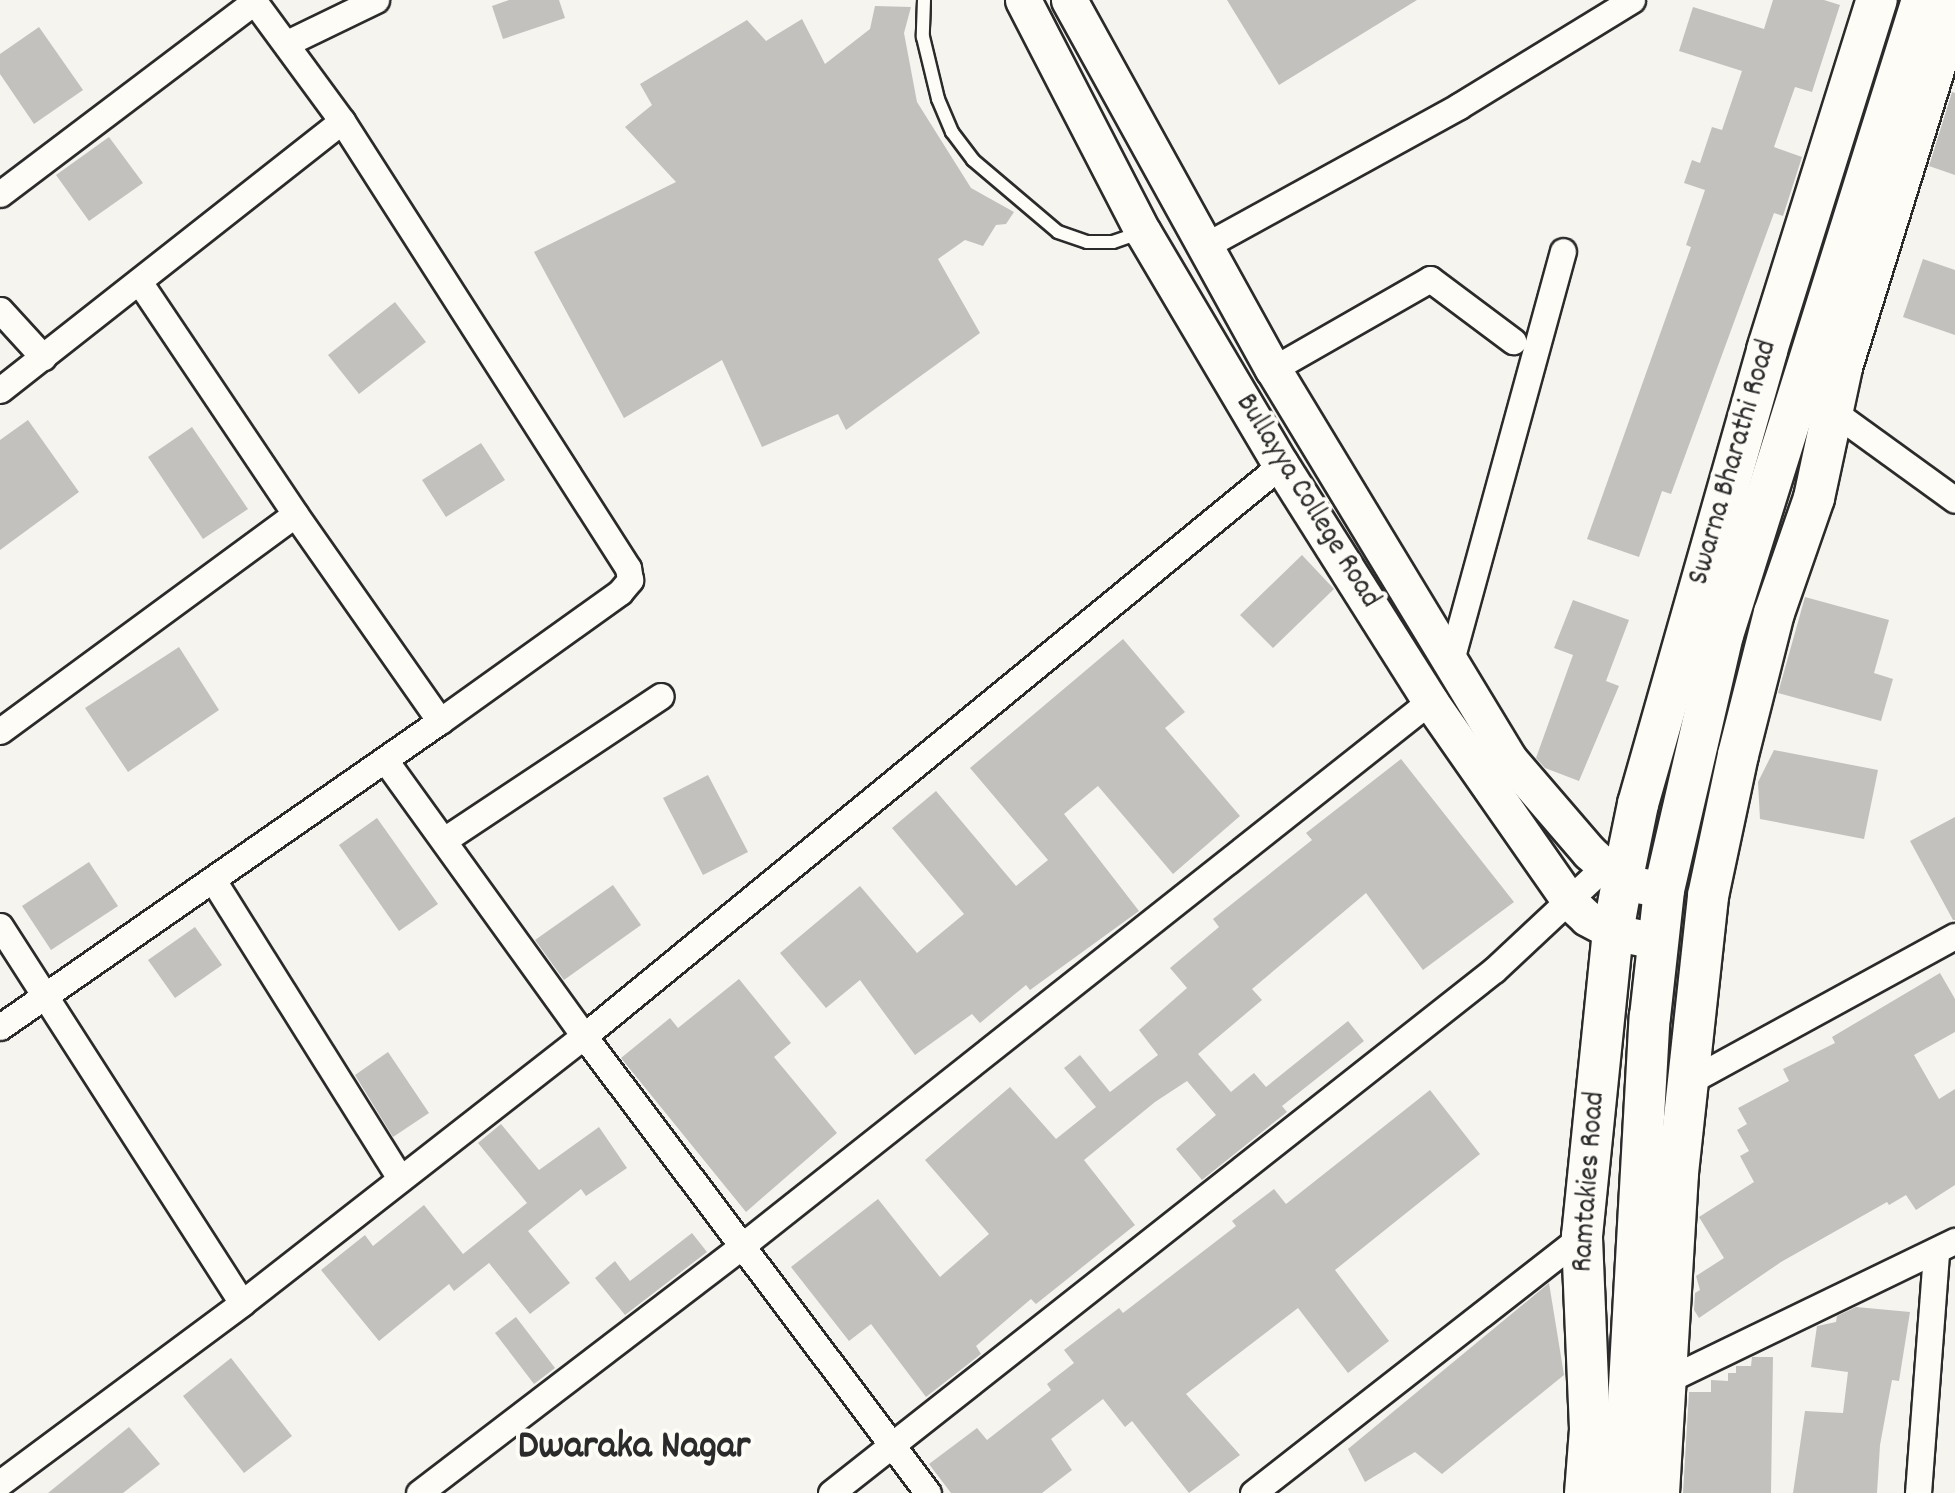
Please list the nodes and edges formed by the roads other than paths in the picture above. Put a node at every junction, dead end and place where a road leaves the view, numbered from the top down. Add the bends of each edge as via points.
1 (376, 0) edge
2 (924, 0) edge
3 (1022, 0) edge
4 (1070, 0) edge
5 (1632, 0) edge
6 (1877, 0) edge
7 (1922, 0) edge
8 (253, 1) edge
9 (1955, 1) edge
10 (287, 43) junction
11 (342, 121) junction
12 (0, 194) edge
13 (1143, 232) junction
14 (1204, 247) junction
15 (1563, 251) dead end
16 (140, 282) junction
17 (0, 310) edge
18 (1512, 342) dead end
19 (43, 357) junction
20 (1273, 369) junction
21 (0, 390) edge
22 (1835, 412) junction
23 (1281, 465) junction
24 (1955, 500) edge
25 (296, 514) junction
26 (1450, 664) junction
27 (661, 696) dead end
28 (1430, 701) junction
29 (440, 721) junction
30 (0, 731) edge
31 (385, 760) junction
32 (444, 840) junction
33 (1614, 874) junction
34 (213, 880) junction
35 (1664, 890) junction
36 (1570, 902) junction
37 (0, 926) edge
38 (1613, 932) junction
39 (1955, 936) edge
40 (1656, 942) junction
41 (46, 996) junction
42 (0, 1027) edge
43 (584, 1036) junction
44 (1688, 1082) junction
45 (400, 1178) junction
46 (1582, 1236) junction
47 (743, 1245) junction
48 (1946, 1246) edge
49 (242, 1303) junction
50 (1944, 1355) edge
51 (1667, 1380) junction
52 (892, 1446) junction
53 (0, 1484) edge
54 (419, 1493) edge
55 (830, 1493) edge
56 (928, 1493) edge
57 (1253, 1493) edge
58 (1585, 1493) edge
59 (1623, 1493) edge
60 (1659, 1493) edge
61 (1918, 1493) edge

1 - 10 street
2 - 13 lane via 923,37 938,99 973,160 1058,232 1088,242
3 - 13 main road, Bullayya College Road
4 - 14 main road, Bullayya College Road
5 - 14 street via 1460,106
6 - 33 main road, Swarna Bharathi Road
7 - 35 main road via 1723,635
8 - 10 street
8 - 12 street
9 - 22 main road via 1842,367
10 - 11 street
11 - 16 street
11 - 29 street via 630,580
13 - 23 main road, Bullayya College Road
14 - 20 main road, Bullayya College Road
15 - 26 street
16 - 19 street
16 - 25 street
17 - 19 street
18 - 20 street via 1430,280
19 - 21 street
20 - 26 main road, Bullayya College Road
22 - 24 street
22 - 44 main road via 1738,755 1700,942
23 - 28 main road, Bullayya College Road
23 - 43 street
25 - 29 street
25 - 30 street
26 - 33 main road, Bullayya College Road via 1510,758
27 - 32 street
28 - 36 main road, Bullayya College Road
28 - 47 street
29 - 31 street
31 - 32 street
31 - 34 street
32 - 43 street
33 - 35 main road
33 - 36 street
33 - 38 main road, Swarna Bharathi Road
34 - 41 street
34 - 45 street
35 - 40 main road
36 - 38 main road, Bullayya College Road
36 - 52 street via 1417,1032
37 - 41 street
38 - 40 main road, Bullayya College Road
38 - 46 main road, Ramtakies Road
39 - 44 street
40 - 59 main road
41 - 42 street
41 - 49 street
43 - 45 street
43 - 47 street
44 - 51 main road
45 - 49 street
46 - 57 street
46 - 58 main road, Ramtakies Road via 1590,1429
47 - 52 street
47 - 54 street
48 - 50 street
48 - 51 street
49 - 53 street
50 - 61 street
51 - 60 main road
52 - 55 street
52 - 56 street

